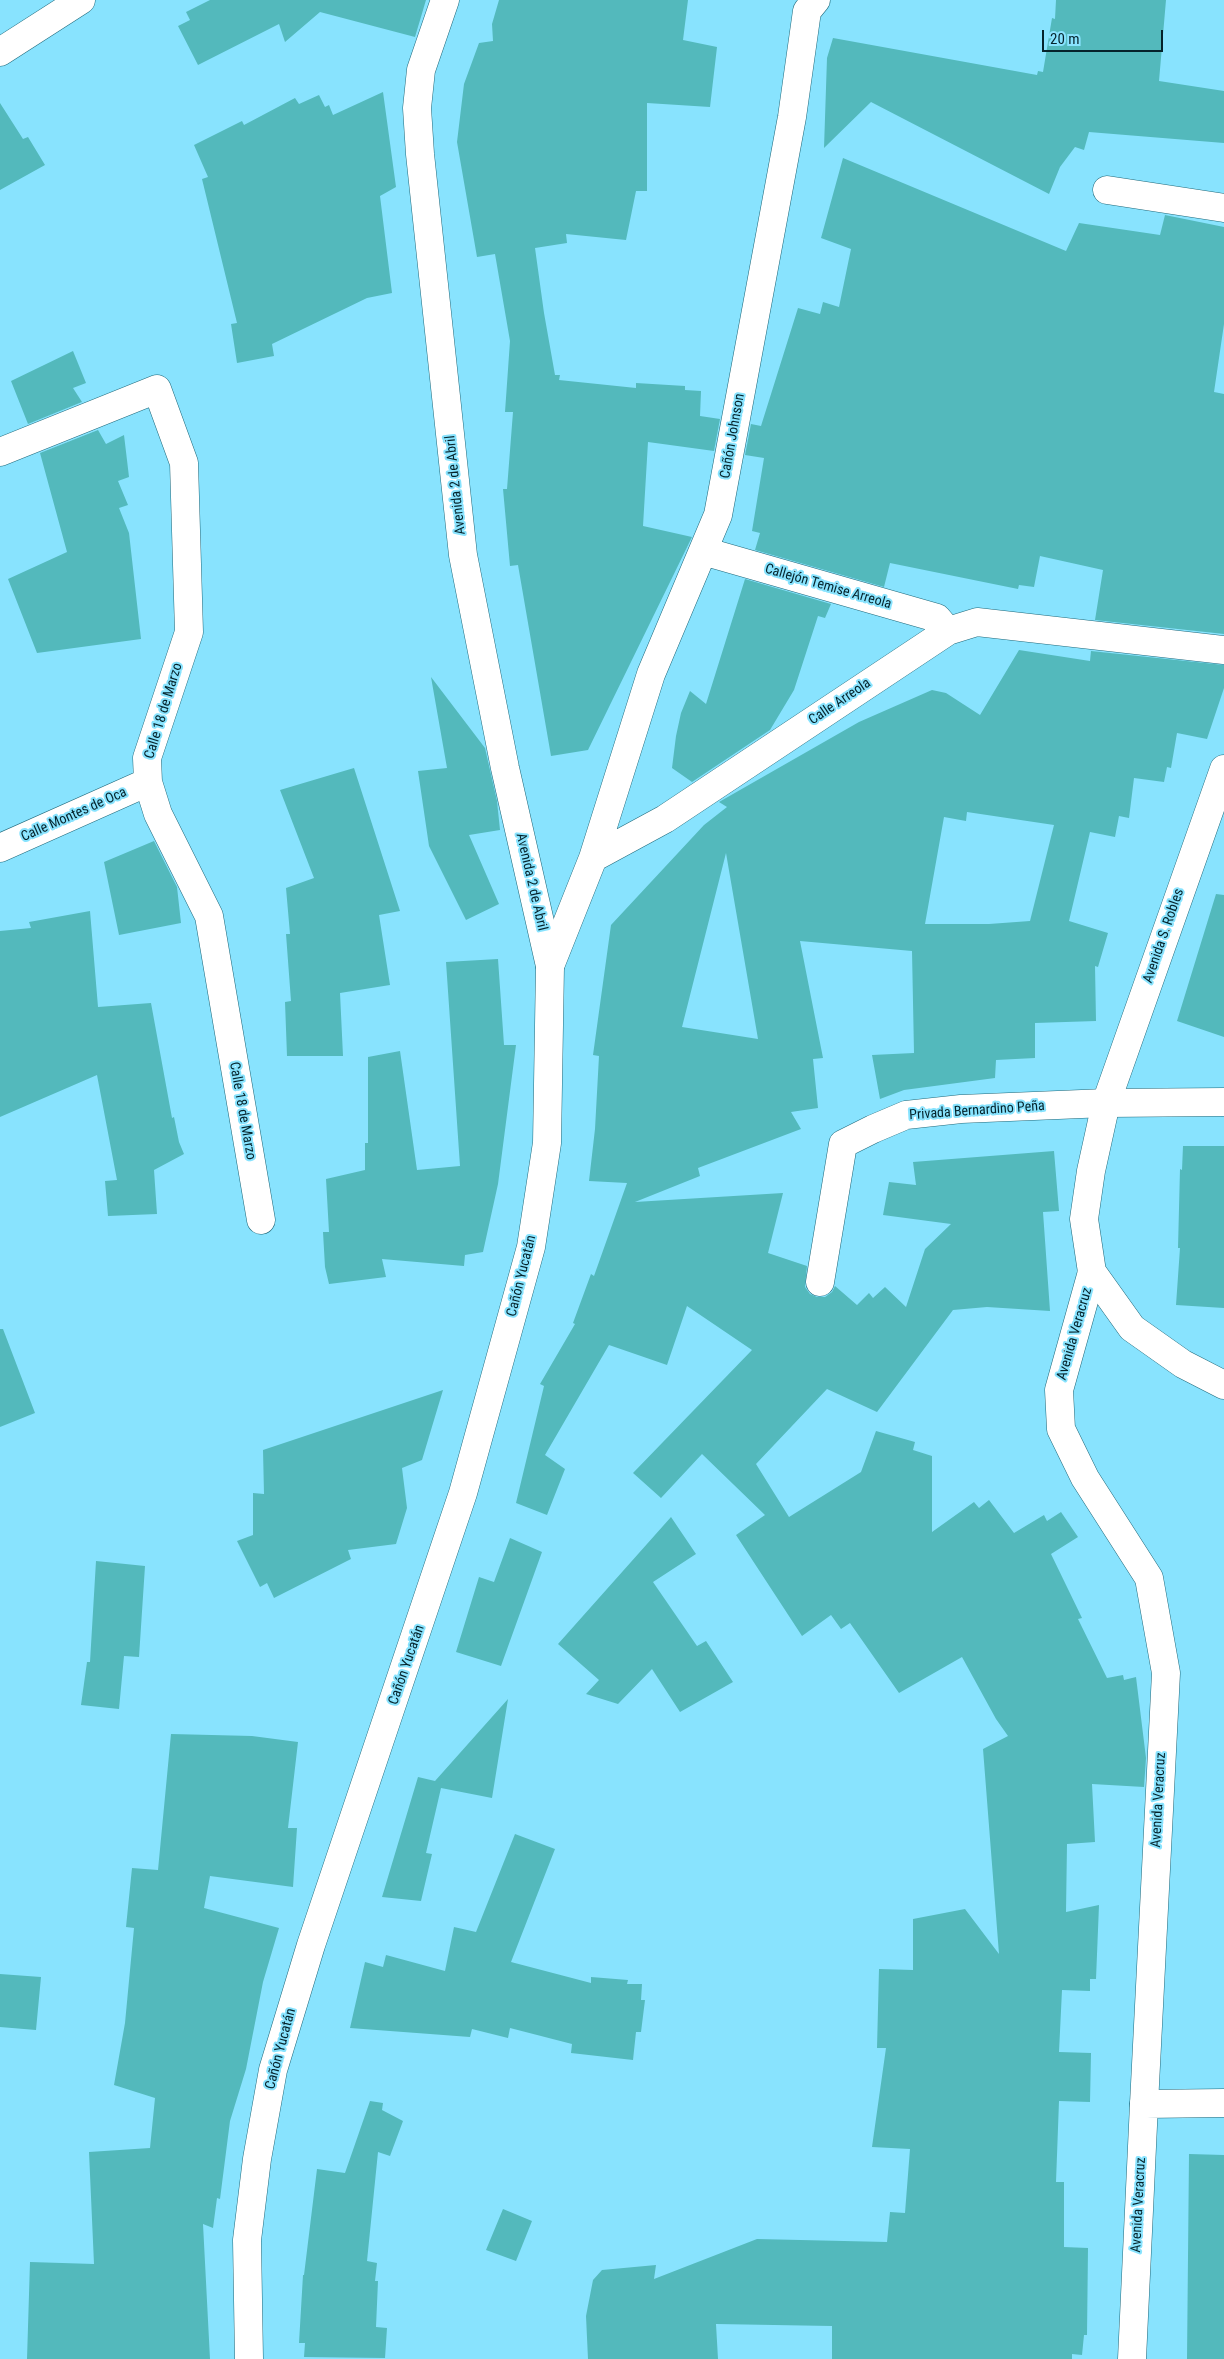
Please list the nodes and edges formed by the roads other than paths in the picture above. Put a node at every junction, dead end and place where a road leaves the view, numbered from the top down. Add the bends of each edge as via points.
1 (82, 0) edge
2 (445, 0) edge
3 (816, 0) edge
4 (0, 52) edge
5 (1107, 190) dead end
6 (1224, 208) edge
7 (0, 452) edge
8 (703, 551) junction
9 (948, 630) junction
10 (1224, 650) edge
11 (1224, 769) edge
12 (148, 782) junction
13 (0, 848) edge
14 (593, 858) junction
15 (550, 966) junction
16 (1224, 1102) edge
17 (1106, 1103) junction
18 (261, 1220) dead end
19 (1092, 1272) junction
20 (820, 1282) dead end
21 (1224, 1385) edge
22 (1224, 2103) edge
23 (1144, 2104) junction
24 (249, 2359) edge
25 (1132, 2359) edge

1 - 4 street
2 - 15 street, Avenida 2 de Abril via 420,70 416,108 463,555 505,768
3 - 8 street, Cañón Johnson via 807,12 792,117 718,515
5 - 6 street
7 - 12 street, Calle 18 de Marzo via 157,389 184,463 188,632 147,758
8 - 9 street, Callejón Temise Arreola via 937,618
8 - 14 street, Cañón Johnson via 651,674
9 - 10 street, Calle Arreola via 977,622
9 - 14 street, Calle Arreola via 665,819
11 - 17 street, Avenida S. Robles
12 - 13 street, Calle Montes de Oca
12 - 18 street, Calle 18 de Marzo via 158,814 209,916
14 - 15 street
15 - 24 street, Cañón Yucatán via 547,1143 531,1247 463,1493 311,1944 273,2070 247,2240
16 - 17 street
17 - 19 street, Avenida S. Robles via 1084,1219
17 - 20 street, Privada Bernardino Peña via 961,1109 906,1115 843,1144
19 - 21 street via 1132,1328 1183,1364
19 - 23 street, Avenida Veracruz via 1058,1390 1061,1429 1085,1478 1149,1578 1166,1673
22 - 23 street
23 - 25 street, Avenida Veracruz

